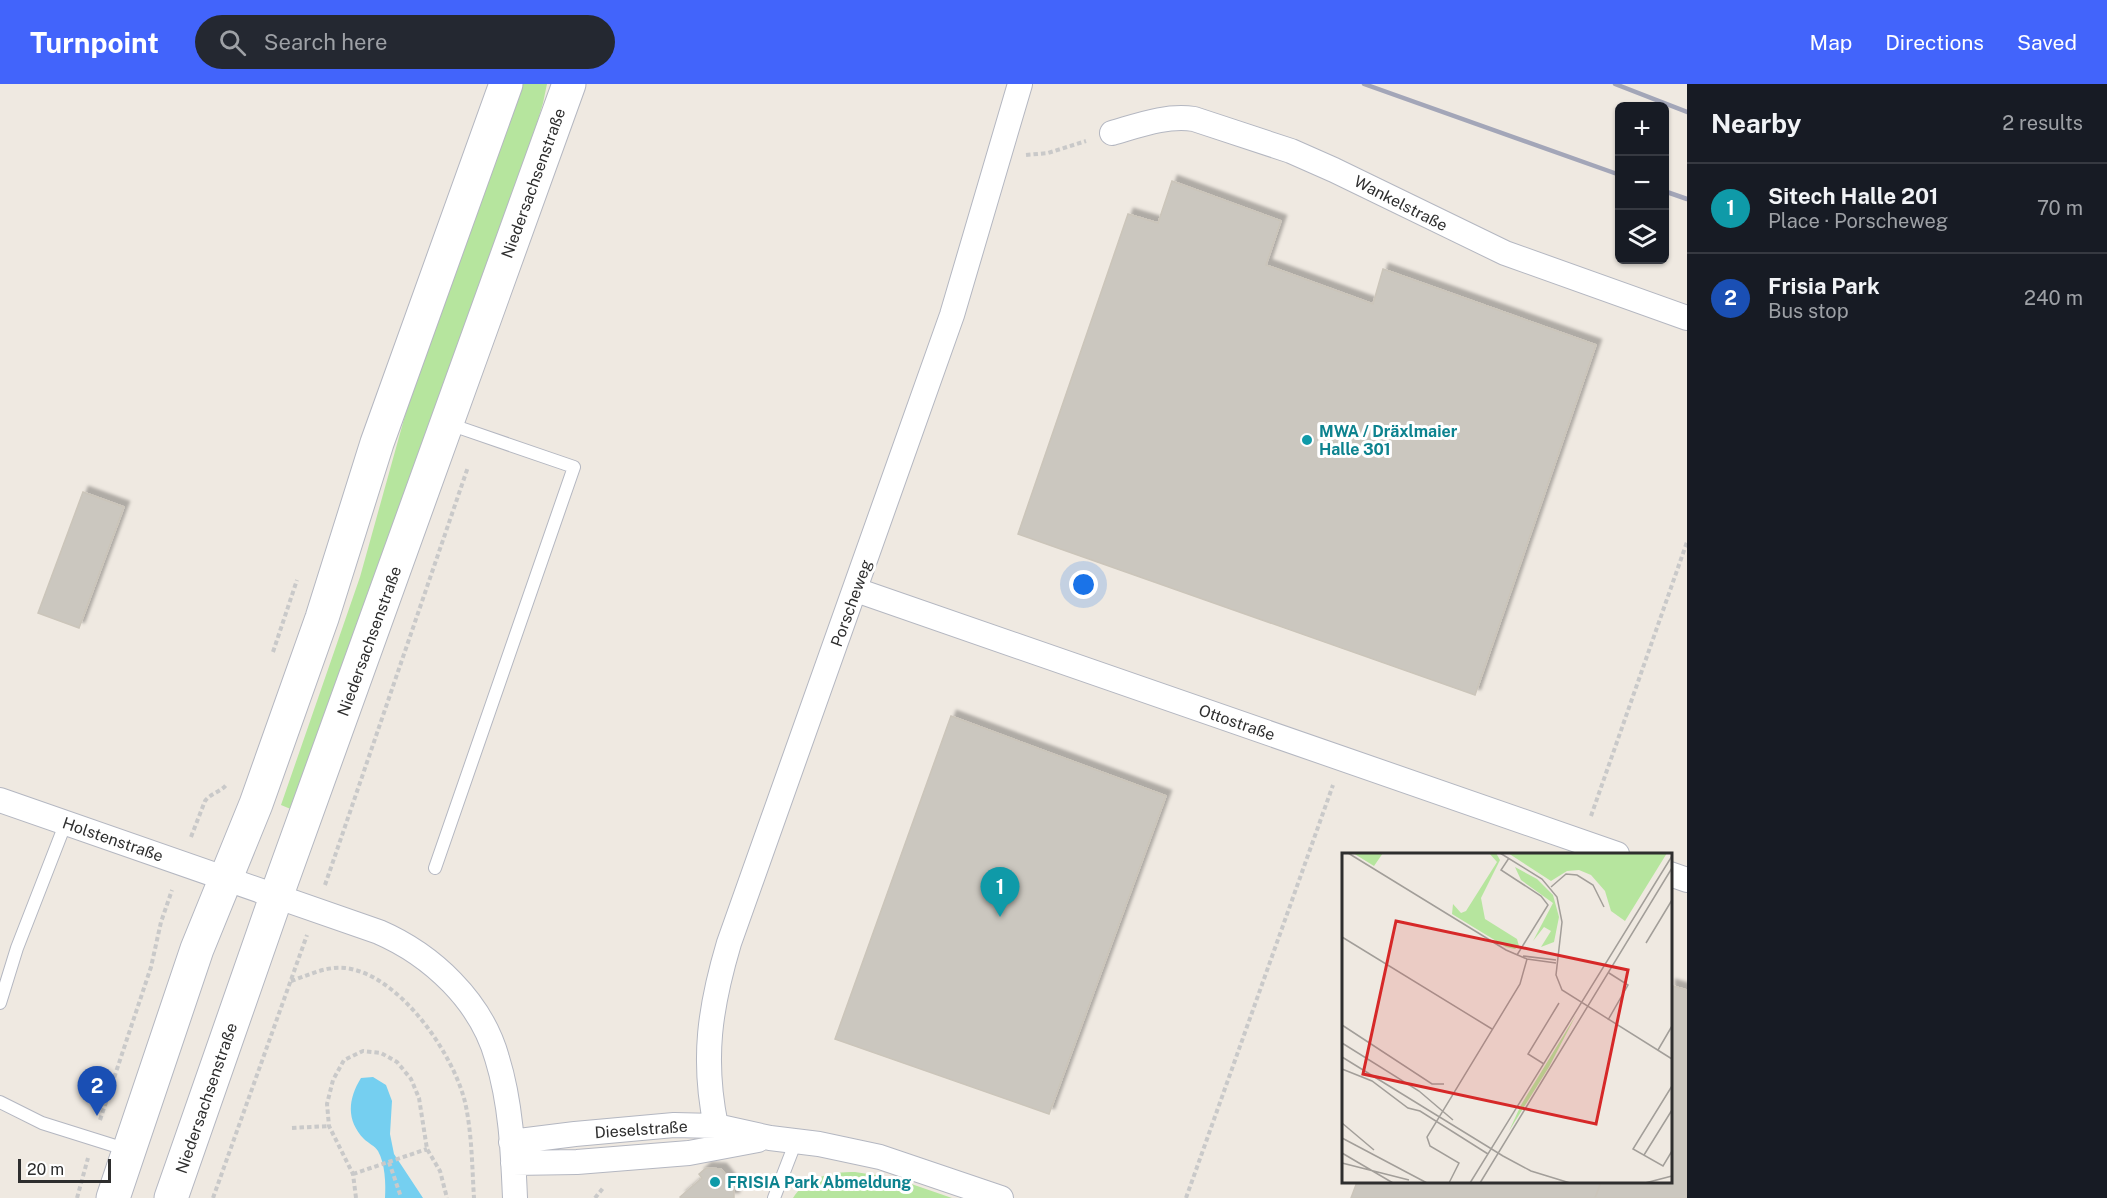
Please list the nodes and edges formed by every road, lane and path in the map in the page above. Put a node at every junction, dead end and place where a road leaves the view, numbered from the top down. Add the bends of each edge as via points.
1 (506, 84) edge
2 (568, 84) edge
3 (1020, 84) edge
4 (1112, 133) joint
5 (1000, 149) junction
6 (1687, 318) edge
7 (448, 423) junction
8 (480, 434) junction
9 (1687, 542) edge
10 (856, 590) junction
11 (1342, 758) junction
12 (220, 791) dead end
13 (0, 800) edge
14 (66, 822) junction
15 (342, 833) dead end
16 (1582, 842) junction
17 (1612, 853) edge
18 (182, 863) junction
19 (435, 868) dead end
20 (1672, 874) edge
21 (225, 879) junction
22 (1687, 880) edge
23 (276, 897) junction
24 (0, 1003) edge
25 (0, 1102) edge
26 (717, 1125) junction
27 (329, 1126) junction
28 (292, 1128) dead end
29 (770, 1138) junction
30 (94, 1139) junction
31 (796, 1141) junction
32 (427, 1149) junction
33 (129, 1150) junction
34 (512, 1153) junction
35 (389, 1162) junction
36 (353, 1174) junction
37 (776, 1193) edge
38 (401, 1197) edge
39 (77, 1198) edge
40 (113, 1198) edge
41 (171, 1198) edge
42 (213, 1198) edge
43 (356, 1198) edge
44 (447, 1198) edge
45 (474, 1198) edge
46 (515, 1198) edge
47 (1002, 1198) edge
48 (1186, 1198) edge

1 - 21 main road via 377,443 318,629
2 - 7 main road, Niedersachsenstraße
3 - 5 street, Porscheweg
4 - 5 path via 1036,155
4 - 6 street, Wankelstraße via 1178,116 1194,119 1291,151 1504,253
5 - 10 street, Porscheweg via 952,315
7 - 8 lane
7 - 23 main road, Niedersachsenstraße
8 - 15 path
8 - 19 lane via 574,468
9 - 16 path
10 - 11 street, Ottostraße
10 - 26 street, Porscheweg via 718,981 709,1039
11 - 16 street, Ottostraße
11 - 48 path
12 - 18 path via 205,801
13 - 14 street, Holstenstraße
14 - 18 street, Holstenstraße
14 - 24 lane
16 - 17 street, Ottostraße
18 - 21 street, Holstenstraße
18 - 30 path
20 - 22 street
21 - 23 street, Holstenstraße
21 - 33 main road via 197,949
23 - 34 street, Holstenstraße via 394,939 450,981 490,1037 503,1081
23 - 41 main road, Niedersachsenstraße
25 - 30 lane via 42,1123
26 - 29 street, Dieselstraße
26 - 34 street, Dieselstraße via 575,1134
27 - 28 path
27 - 32 path via 327,1104 333,1080 344,1060 363,1051 381,1053 397,1062 411,1078
27 - 36 path
29 - 31 street, Dieselstraße
29 - 34 street, Dieselstraße via 689,1153 577,1162
30 - 33 lane
30 - 39 path
31 - 37 lane
31 - 47 street, Dieselstraße via 880,1157
32 - 35 path
32 - 44 path via 440,1171
33 - 40 main road
34 - 46 street, Holstenstraße
35 - 36 path
35 - 38 path
36 - 43 path
42 - 45 path via 291,981 326,969 346,968 371,977 400,997 446,1054 465,1103

